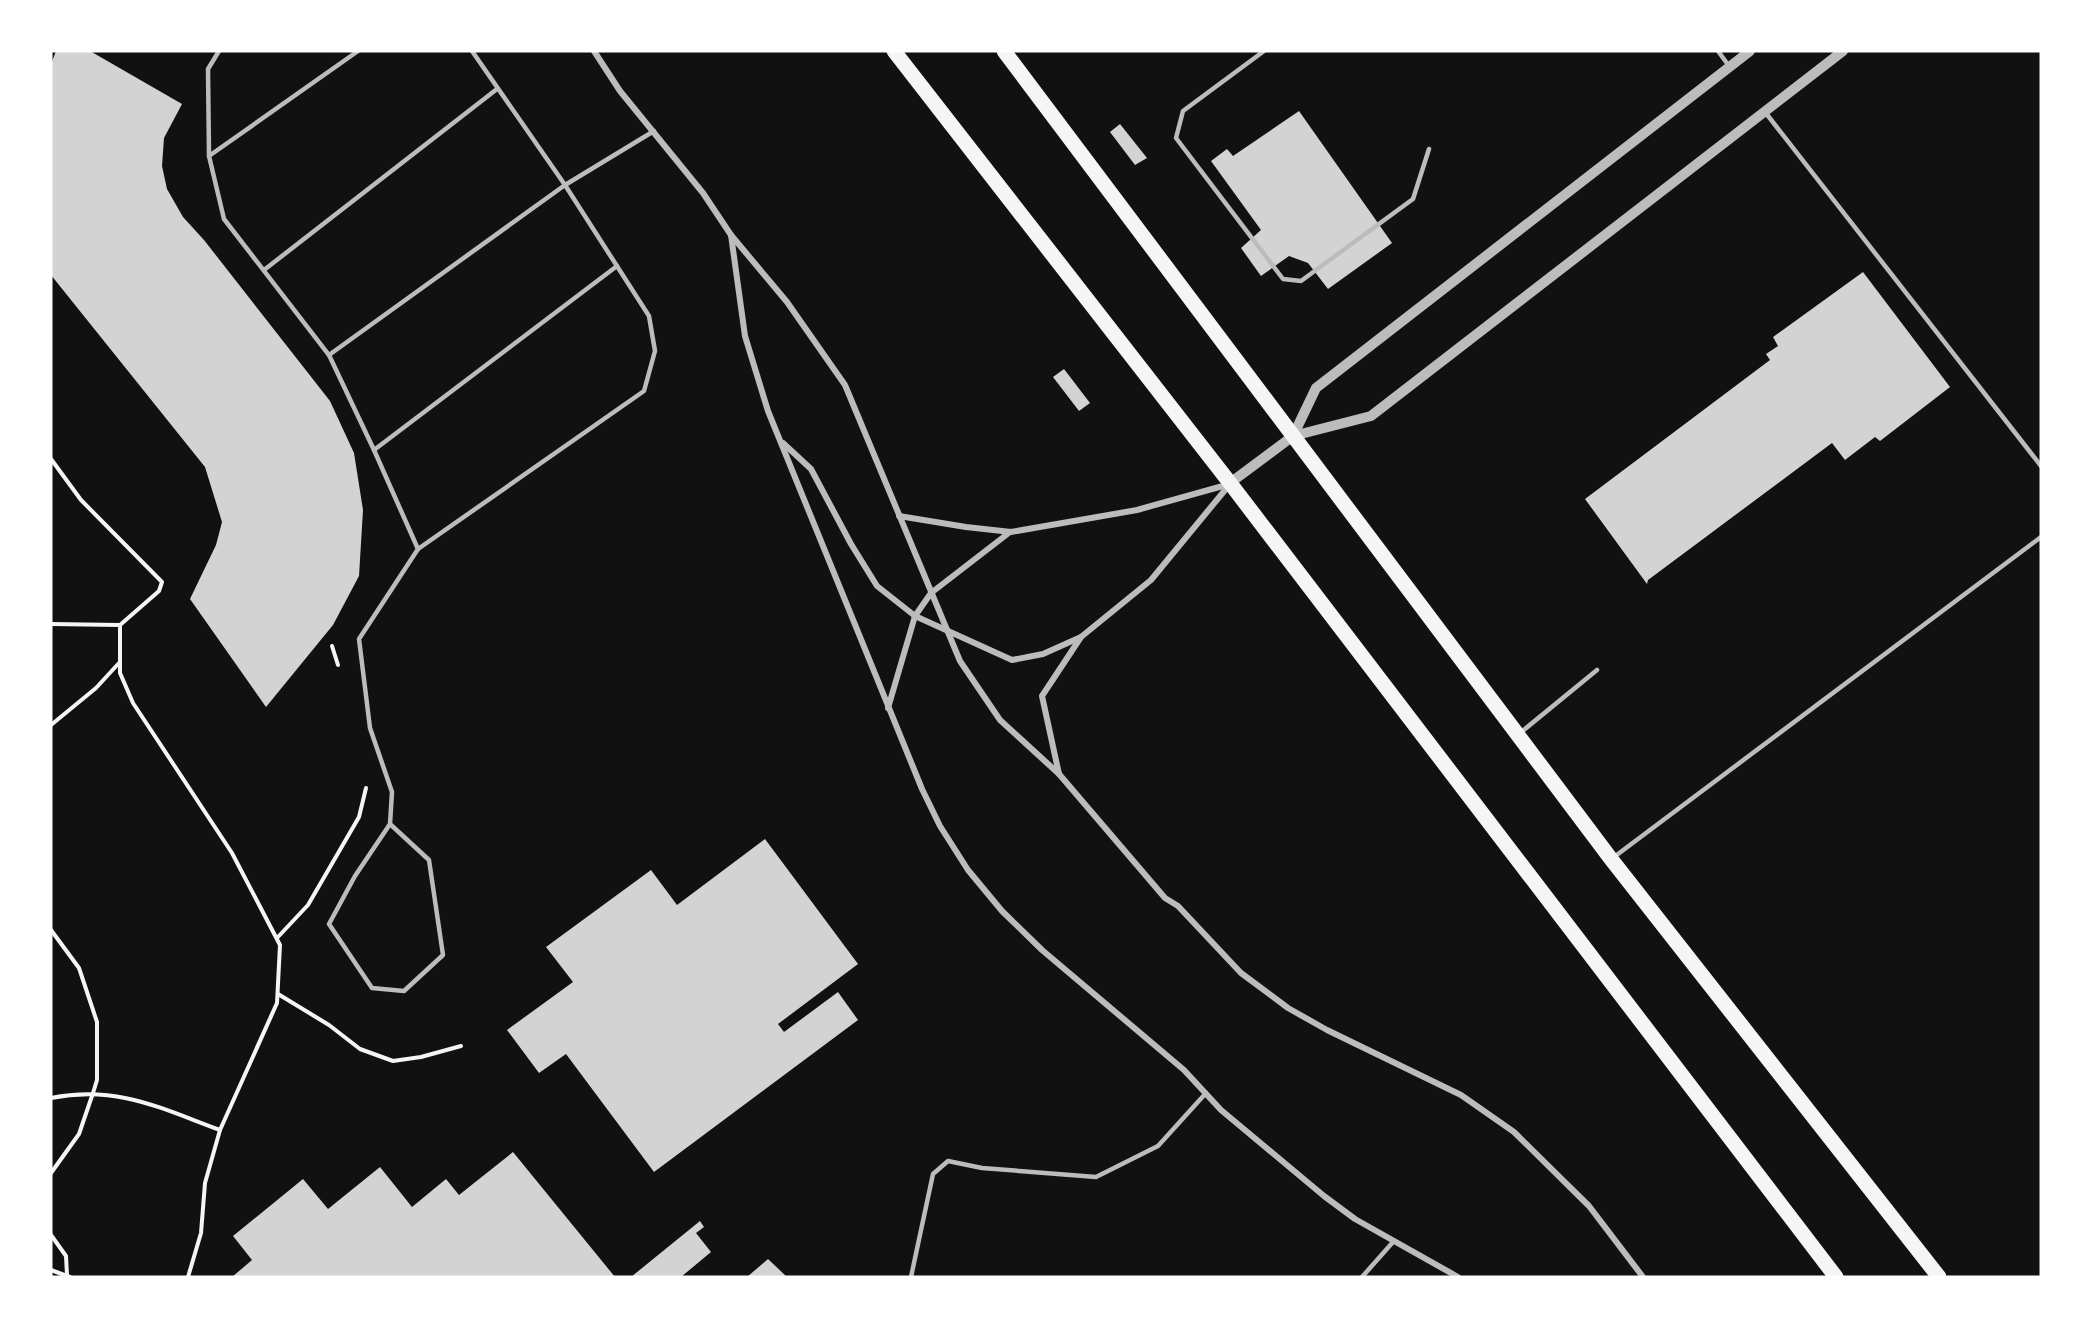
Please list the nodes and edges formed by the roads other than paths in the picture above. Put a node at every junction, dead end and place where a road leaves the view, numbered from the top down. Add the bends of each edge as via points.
1 (219, 51) edge
2 (358, 51) edge
3 (472, 51) edge
4 (594, 51) edge
5 (894, 51) edge
6 (1004, 51) edge
7 (1264, 51) edge
8 (1718, 51) edge
9 (1750, 51) edge
10 (1843, 51) edge
11 (1729, 66) junction
12 (497, 89) junction
13 (1765, 112) junction
14 (654, 131) junction
15 (1429, 149) dead end
16 (209, 156) junction
17 (565, 185) junction
18 (731, 235) junction
19 (617, 266) junction
20 (264, 270) junction
21 (329, 355) junction
22 (1293, 436) junction
23 (780, 441) junction
24 (374, 450) junction
25 (2041, 466) edge
26 (1230, 483) junction
27 (899, 516) junction
28 (1011, 532) junction
29 (2041, 537) edge
30 (418, 549) junction
31 (931, 593) junction
32 (915, 616) junction
33 (948, 631) junction
34 (1081, 637) junction
35 (1597, 670) dead end
36 (888, 708) junction
37 (1518, 735) junction
38 (1059, 774) junction
39 (390, 824) junction
40 (1611, 859) junction
41 (1206, 1093) junction
42 (1393, 1242) junction
43 (911, 1277) edge
44 (1362, 1277) edge
45 (1458, 1277) edge
46 (1643, 1277) edge
47 (1836, 1277) edge
48 (1939, 1277) edge

1 - 16 lane via 208,69
2 - 16 lane
3 - 12 lane
4 - 14 street via 620,91
5 - 26 main road
6 - 22 main road
7 - 15 lane via 1183,111 1176,138 1283,279 1300,281 1413,200
8 - 11 lane
9 - 11 street
10 - 13 street
11 - 22 street via 1316,388
12 - 17 lane
12 - 20 lane
13 - 22 street via 1371,416
13 - 25 lane
14 - 17 lane
14 - 18 street
16 - 20 lane via 224,219
17 - 19 lane
17 - 21 lane
18 - 23 street via 745,336
18 - 27 street via 787,302 845,385
19 - 24 lane
19 - 30 lane via 649,316 655,351 644,392
20 - 21 lane
21 - 24 lane
22 - 26 street
22 - 37 main road
23 - 32 street via 811,469 877,586
23 - 36 street
24 - 30 lane
26 - 28 street via 1137,510
26 - 34 street via 1151,580
26 - 47 main road
27 - 28 street
27 - 31 street
28 - 31 street
29 - 40 lane
30 - 39 lane via 359,639 370,728 392,792
31 - 32 street
31 - 33 street
32 - 33 street
32 - 36 street
33 - 34 street via 1012,660 1043,654
33 - 38 street via 960,661 1000,720
34 - 38 street via 1042,696
35 - 37 lane
36 - 41 street via 921,789 968,870 1042,950
37 - 40 main road
38 - 46 street via 1165,898 1178,906 1241,973 1327,1030 1461,1095 1514,1132 1589,1206
39 - 39 lane via 329,924 372,988 404,991 443,955 429,860
40 - 48 main road
41 - 42 street via 1324,1196
41 - 43 lane via 1158,1146 1096,1177 982,1168 948,1161 933,1174
42 - 44 lane
42 - 45 street

